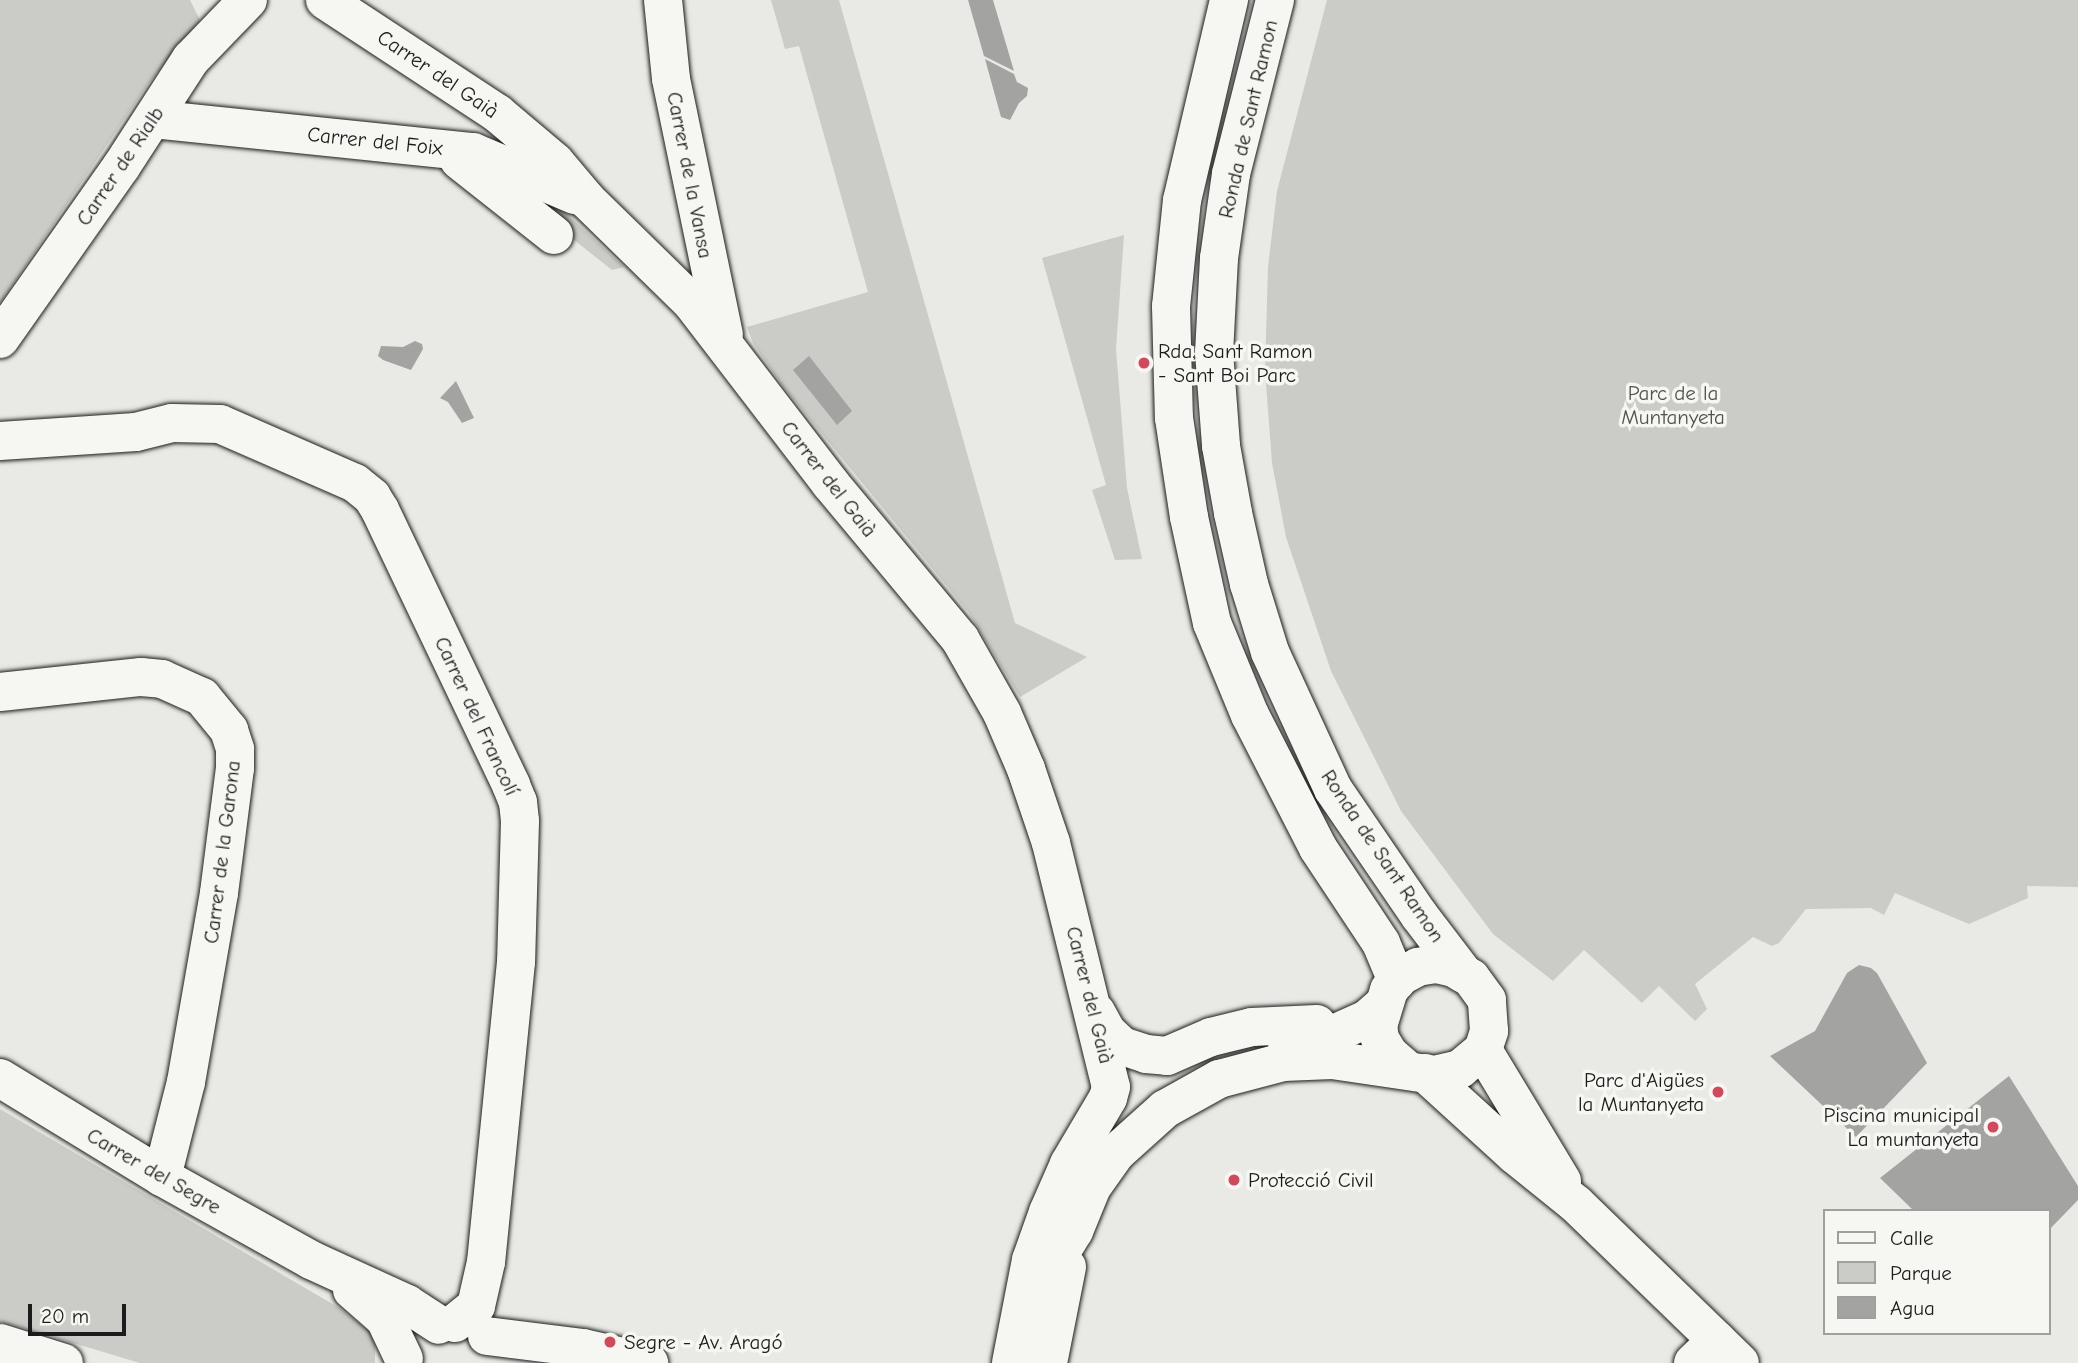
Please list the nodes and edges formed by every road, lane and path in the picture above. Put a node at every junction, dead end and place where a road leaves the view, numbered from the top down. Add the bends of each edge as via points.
1 (248, 0) edge
2 (325, 0) edge
3 (663, 0) edge
4 (1229, 0) edge
5 (1275, 0) edge
6 (153, 119) junction
7 (443, 148) junction
8 (587, 200) junction
9 (554, 235) dead end
10 (0, 339) edge
11 (727, 347) junction
12 (0, 414) edge
13 (172, 424) junction
14 (0, 441) edge
15 (0, 692) edge
16 (1464, 974) junction
17 (1087, 995) junction
18 (1376, 1005) junction
19 (1483, 1050) junction
20 (1416, 1071) junction
21 (0, 1078) edge
22 (1098, 1118) junction
23 (162, 1177) junction
24 (1576, 1204) junction
25 (1074, 1231) junction
26 (311, 1260) junction
27 (471, 1337) edge
28 (0, 1343) edge
29 (1717, 1355) edge
30 (404, 1361) edge
31 (64, 1363) edge
32 (649, 1363) edge
33 (1011, 1363) edge
34 (1029, 1363) edge
35 (1048, 1363) edge

1 - 6 street, Carrer de Rialb via 191,59
2 - 8 street, Carrer del Gaià via 497,113 555,162
3 - 11 street, Carrer de la Vansa via 671,79
4 - 18 street, Ronda de Sant Ramon via 1182,200 1171,306 1174,418 1212,623 1250,715 1318,848 1381,943
5 - 16 street, Ronda de Sant Ramon via 1231,174 1219,258 1214,352 1221,446 1233,513 1270,652 1333,789
6 - 7 street, Carrer del Foix
6 - 10 street, Carrer de Rialb
7 - 8 street, Carrer del Foix via 473,152
7 - 9 street
8 - 11 street, Carrer del Gaià via 692,303
11 - 17 street, Carrer del Gaià via 830,483 960,639 1002,713 1051,843
12 - 13 street, Carrer del Francolí via 28,421 128,417
13 - 14 street, Carrer del Francolí via 135,432
13 - 27 street, Carrer del Francolí via 220,424 355,483 372,497 518,802 516,962 486,1262
15 - 23 street, Carrer de la Garona via 141,677 162,679 202,697 229,730 235,768 219,893 186,1082
16 - 18 street, Ronda de Sant Ramon via 1436,964 1418,967
16 - 19 street, Ronda de Sant Ramon via 1486,1000 1490,1019
17 - 18 street via 1107,1032 1122,1046 1167,1056 1211,1037 1252,1027 1309,1024
17 - 22 street, Carrer del Gaià via 1111,1087
18 - 20 street, Ronda de Sant Ramon via 1380,1039 1389,1054
18 - 22 street via 1329,1036 1213,1056
19 - 20 street via 1460,1069
19 - 24 street, Ronda de Sant Ramon
20 - 24 street, Ronda de Sant Ramon
20 - 25 street via 1310,1059 1219,1079 1165,1109 1116,1153 1092,1187
21 - 23 street, Carrer del Segre
22 - 33 street via 1069,1164 1035,1248
23 - 26 street, Carrer del Segre
24 - 29 street, Ronda de Sant Ramon
25 - 34 street via 1047,1275
25 - 35 street
26 - 27 street, Carrer del Segre
26 - 30 street, Carrer del Segre via 385,1319
27 - 30 street, Carrer del Segre via 424,1333
27 - 32 street, Carrer del Segre via 583,1348
28 - 31 street

